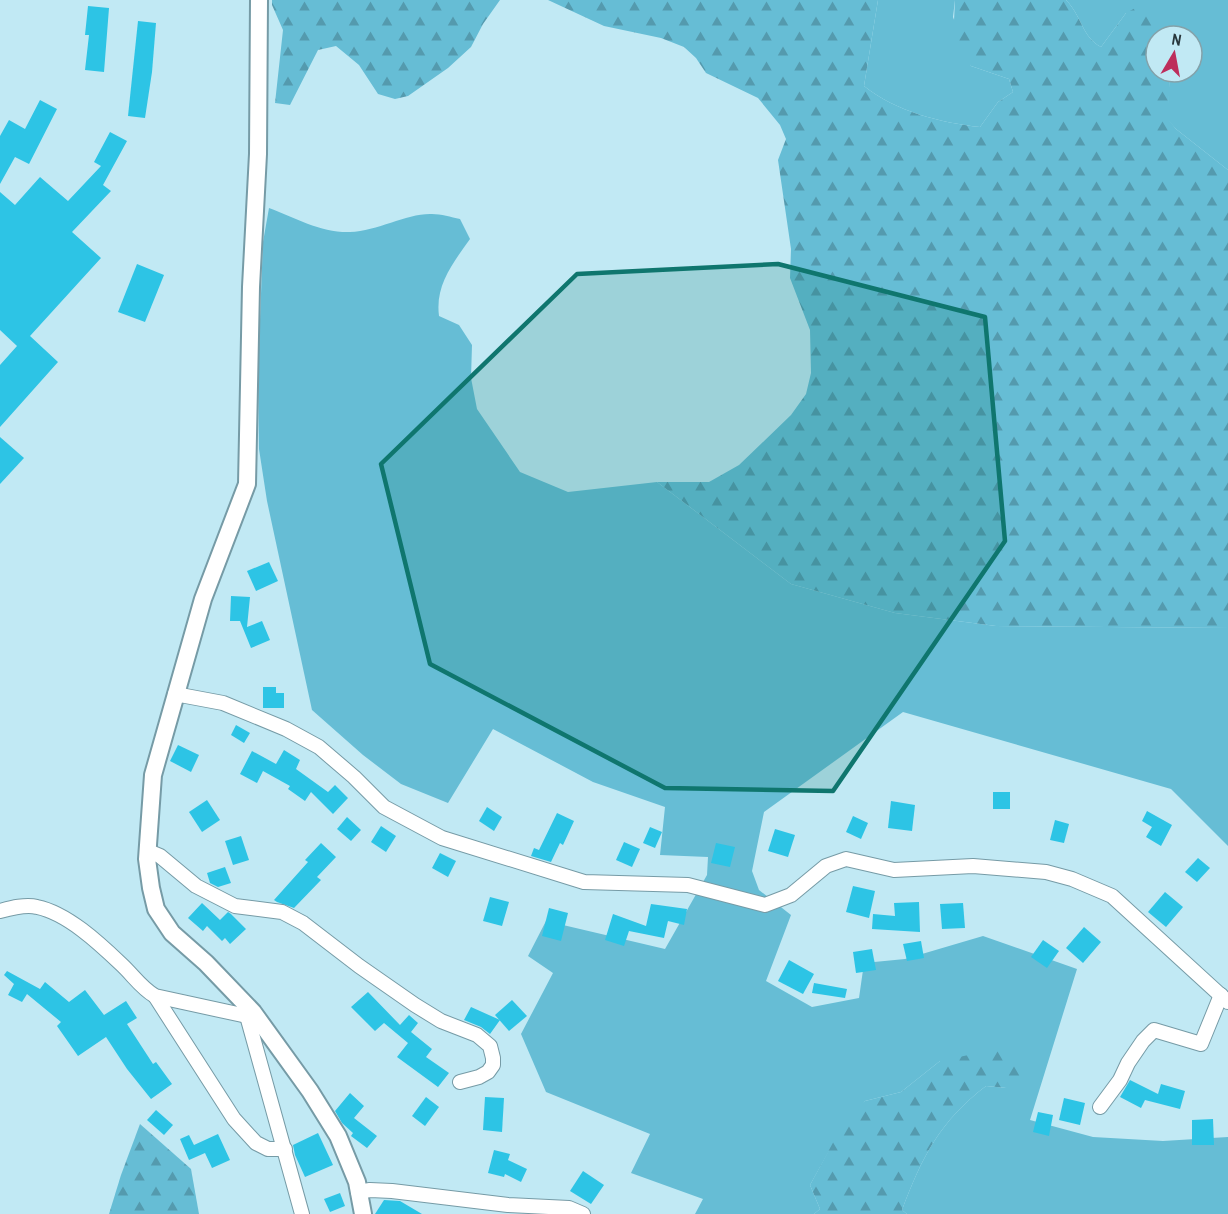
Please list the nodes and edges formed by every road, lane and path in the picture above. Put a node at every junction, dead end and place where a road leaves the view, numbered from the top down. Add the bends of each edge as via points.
1 (259, 0) edge
2 (175, 694) junction
3 (148, 851) junction
4 (0, 911) edge
5 (155, 996) junction
6 (1224, 999) edge
7 (250, 1014) junction
8 (460, 1082) dead end
9 (1100, 1107) dead end
10 (285, 1149) junction
11 (358, 1192) junction
12 (302, 1214) edge
13 (363, 1214) edge
14 (583, 1214) edge

1 - 2 street via 248,484 226,535
2 - 3 street via 153,775
2 - 6 street via 223,703 286,729 319,747 384,807 442,838 584,882 688,885 765,905 791,895 826,866 846,859 894,870 973,866 1046,872 1072,879 1112,896
3 - 7 street via 156,909 172,933 206,963
3 - 8 street via 160,856 196,886 235,906 282,912 303,923 415,1005 441,1021 477,1035 490,1046 493,1065 479,1077
4 - 5 street via 36,906 65,917
5 - 7 street
5 - 10 street via 234,1119 256,1143 268,1149
6 - 9 street via 1201,1044 1154,1030
7 - 10 street
7 - 11 street via 310,1092 338,1136
10 - 12 street
11 - 13 street
11 - 14 street via 392,1191 569,1208

